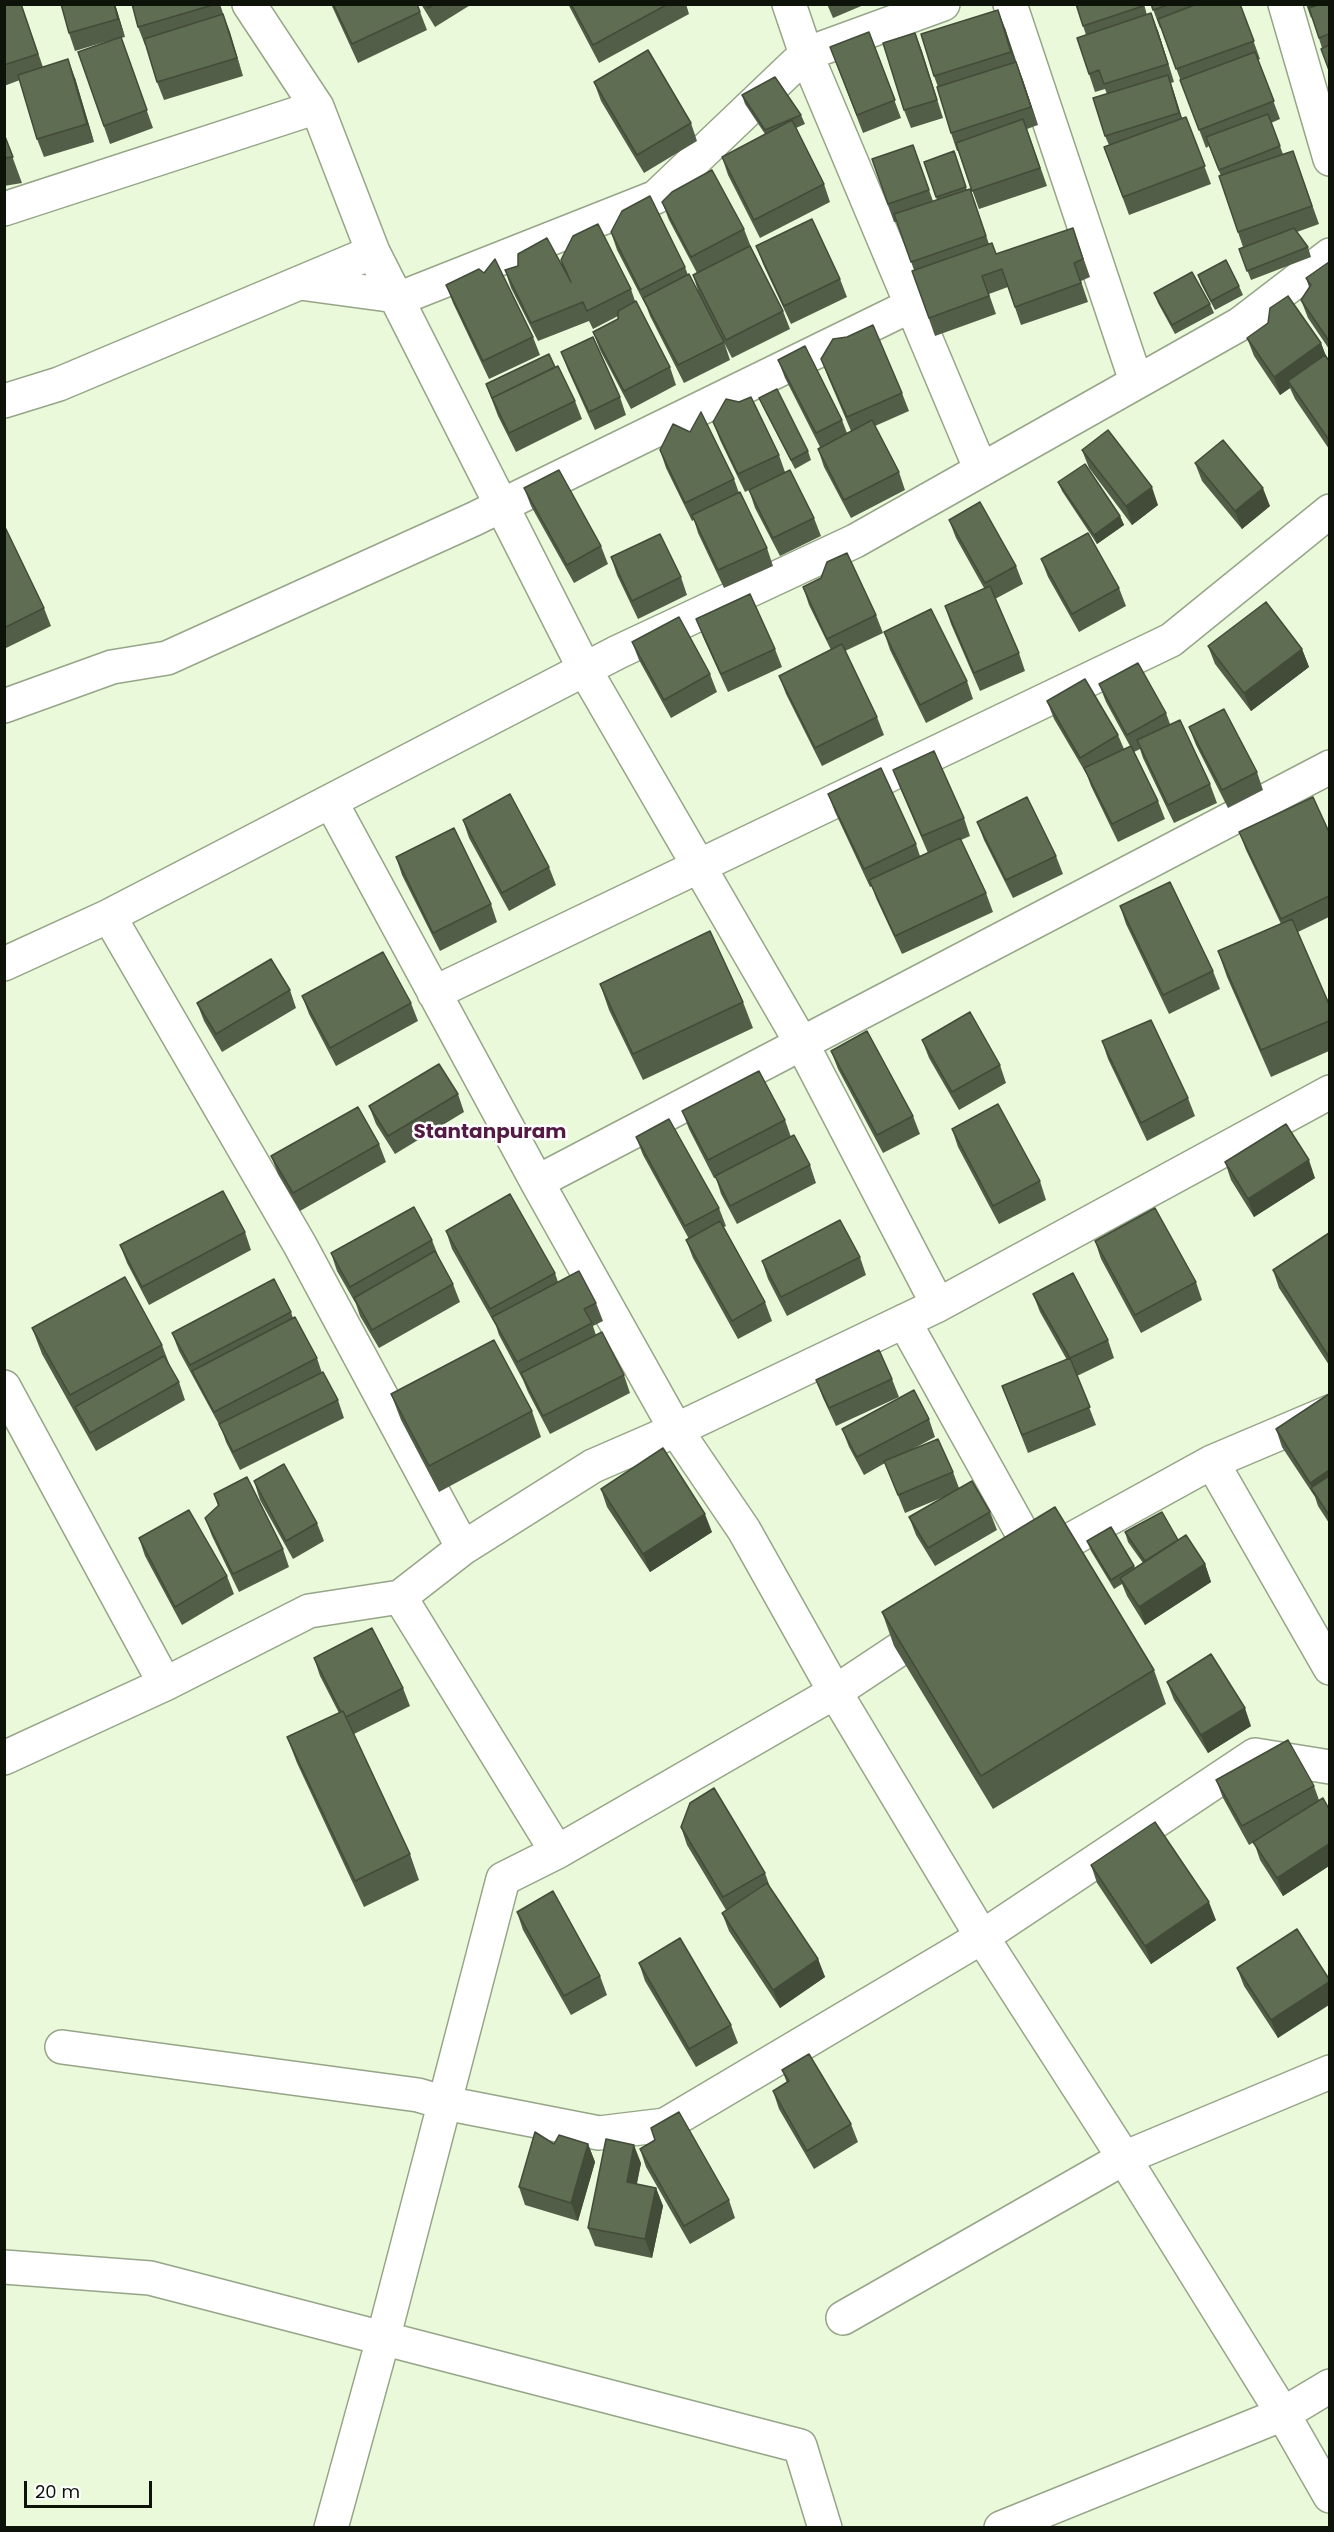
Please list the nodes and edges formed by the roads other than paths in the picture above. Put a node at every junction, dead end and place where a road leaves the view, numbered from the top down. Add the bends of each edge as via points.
1 (249, 4) edge
2 (789, 4) edge
3 (943, 4) edge
4 (1010, 4) edge
5 (1285, 4) edge
6 (806, 54) junction
7 (317, 107) junction
8 (1329, 159) edge
9 (4, 208) edge
10 (373, 252) junction
11 (1329, 255) edge
12 (300, 283) junction
13 (396, 296) junction
14 (912, 304) junction
15 (1136, 381) junction
16 (4, 401) edge
17 (981, 470) junction
18 (502, 505) junction
19 (1329, 511) edge
20 (585, 670) junction
21 (4, 706) edge
22 (1329, 766) edge
23 (330, 802) junction
24 (698, 866) junction
25 (109, 916) junction
26 (4, 964) edge
27 (434, 993) junction
28 (802, 1044) junction
29 (1329, 1092) edge
30 (537, 1182) junction
31 (938, 1305) junction
32 (904, 1321) junction
33 (4, 1387) edge
34 (1329, 1412) edge
35 (676, 1430) junction
36 (1212, 1462) junction
37 (463, 1548) junction
38 (1036, 1558) junction
39 (1008, 1577) edge
40 (400, 1597) junction
41 (960, 1609) edge
42 (1329, 1668) edge
43 (165, 1684) junction
44 (835, 1692) junction
45 (4, 1758) edge
46 (1329, 1767) edge
47 (557, 1852) junction
48 (982, 1937) junction
49 (62, 2047) dead end
50 (1329, 2072) edge
51 (445, 2103) junction
52 (1124, 2158) junction
53 (4, 2267) edge
54 (843, 2318) dead end
55 (383, 2338) junction
56 (1329, 2386) edge
57 (1283, 2414) junction
58 (1329, 2496) edge
59 (331, 2528) edge
60 (825, 2528) edge
61 (1001, 2528) edge

1 - 7 street
2 - 6 street
3 - 6 street
4 - 15 street
5 - 8 street
6 - 13 street via 656,197 398,299
6 - 14 street
7 - 9 street
7 - 10 street
10 - 12 street
10 - 13 street
11 - 15 street via 1240,324
12 - 13 street
12 - 16 street via 59,384
13 - 18 street
14 - 17 street
14 - 18 street
15 - 17 street
17 - 20 street via 855,542
18 - 20 street
18 - 21 street via 167,658 112,667
19 - 24 street via 1171,640
20 - 23 street
20 - 24 street
22 - 28 street
23 - 25 street
23 - 27 street
24 - 27 street
24 - 28 street
25 - 26 street
25 - 37 street via 300,1245
27 - 30 street
28 - 30 street
28 - 31 street
29 - 31 street
30 - 35 street
31 - 32 street
32 - 35 street
32 - 38 street
33 - 43 street
34 - 36 street
35 - 37 street via 593,1466
35 - 44 street via 744,1530
36 - 38 street
36 - 42 street
37 - 40 street
38 - 39 street
40 - 43 street via 309,1611
40 - 47 street
41 - 44 street
43 - 45 street
44 - 47 street
44 - 48 street
46 - 48 street via 1255,1755
47 - 51 street via 503,1879
48 - 51 street via 665,2125 599,2133
48 - 52 street
49 - 51 street via 417,2095
50 - 52 street
51 - 55 street
52 - 54 street
52 - 57 street
53 - 55 street via 150,2278
55 - 59 street
55 - 60 street via 800,2446
56 - 57 street
57 - 58 street
57 - 61 street

